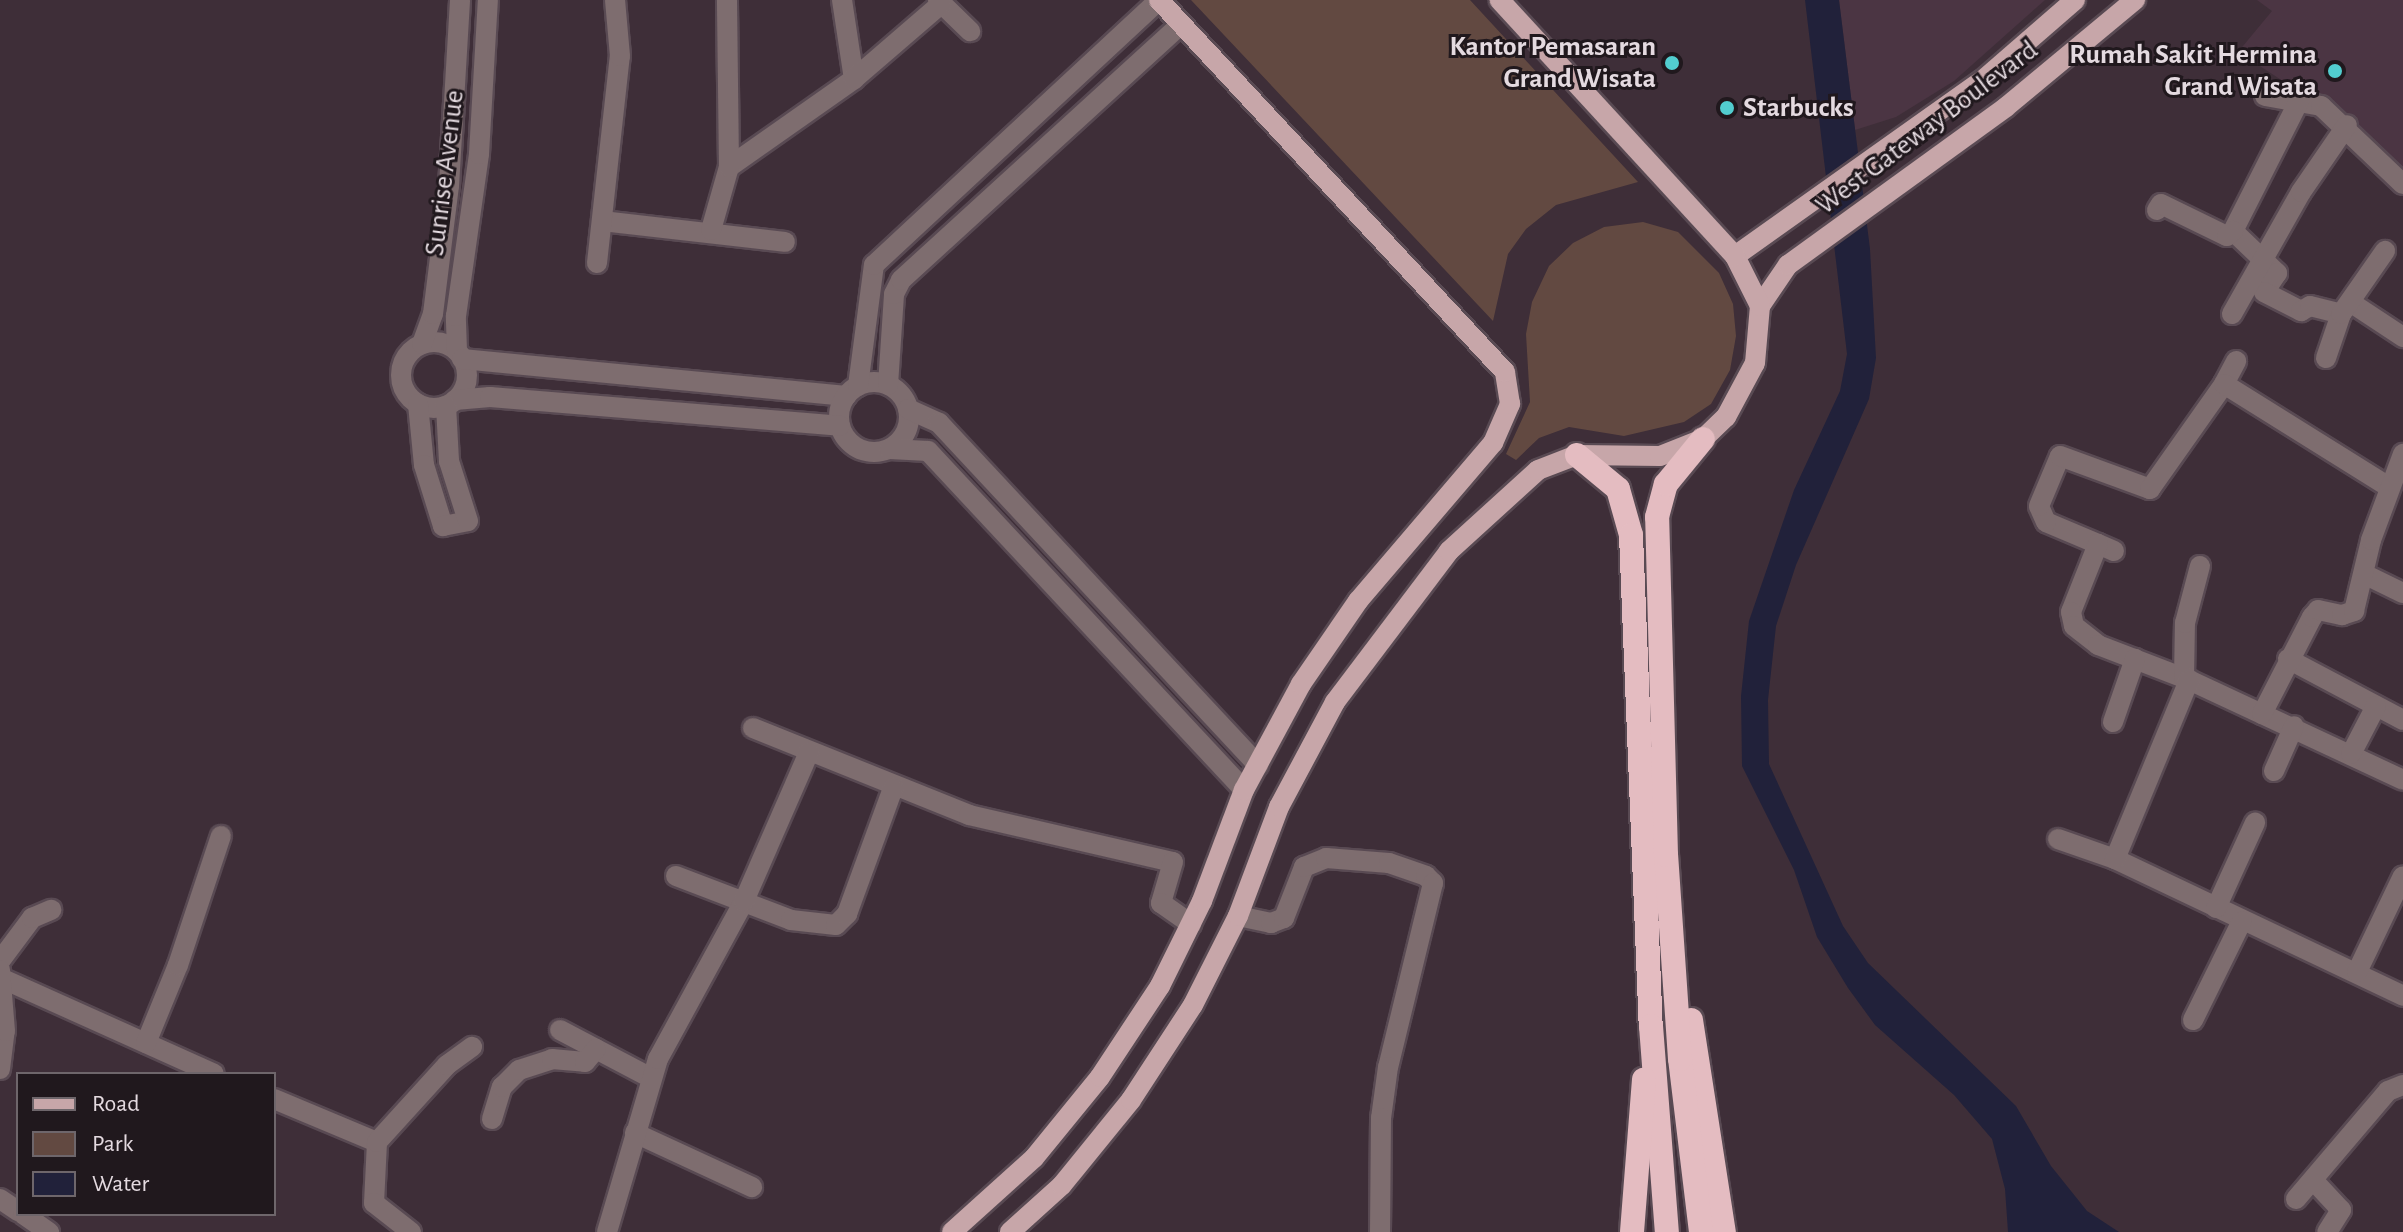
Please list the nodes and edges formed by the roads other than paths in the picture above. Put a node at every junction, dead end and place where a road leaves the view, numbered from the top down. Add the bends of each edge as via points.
1 (460, 0) edge
2 (488, 0) edge
3 (615, 0) edge
4 (727, 0) edge
5 (842, 0) edge
6 (1159, 0) edge
7 (1500, 0) edge
8 (2075, 0) edge
9 (2135, 0) edge
10 (939, 2) edge
11 (1181, 24) junction
12 (970, 31) dead end
13 (854, 79) junction
14 (1983, 80) junction
15 (2265, 96) dead end
16 (2300, 99) junction
17 (2006, 107) junction
18 (2347, 125) junction
19 (729, 167) junction
20 (2403, 184) edge
21 (2157, 210) dead end
22 (602, 221) junction
23 (711, 230) junction
24 (2233, 231) junction
25 (785, 242) dead end
26 (2385, 251) dead end
27 (1735, 256) junction
28 (2262, 260) junction
29 (597, 263) dead end
30 (1760, 306) junction
31 (2345, 308) junction
32 (2232, 314) dead end
33 (2403, 337) edge
34 (422, 344) junction
35 (460, 355) junction
36 (2326, 358) dead end
37 (2236, 361) dead end
38 (2224, 384) junction
39 (888, 385) junction
40 (852, 391) junction
41 (450, 403) junction
42 (418, 404) junction
43 (908, 409) junction
44 (840, 426) junction
45 (1703, 439) junction
46 (890, 449) junction
47 (2403, 454) edge
48 (1577, 455) junction
49 (2389, 487) junction
50 (2200, 566) dead end
51 (2366, 575) junction
52 (2403, 593) edge
53 (2135, 659) junction
54 (2288, 659) junction
55 (2187, 679) junction
56 (2376, 706) junction
57 (2262, 714) junction
58 (2403, 720) edge
59 (2113, 722) dead end
60 (2294, 726) junction
61 (753, 728) dead end
62 (809, 752) junction
63 (2351, 754) junction
64 (1258, 765) junction
65 (2274, 771) dead end
66 (2403, 780) edge
67 (893, 788) junction
68 (1244, 790) junction
69 (2255, 823) dead end
70 (221, 836) dead end
71 (2058, 839) dead end
72 (2115, 859) junction
73 (676, 876) dead end
74 (2403, 876) edge
75 (744, 901) junction
76 (2216, 908) junction
77 (51, 910) dead end
78 (1238, 916) junction
79 (2242, 921) junction
80 (1191, 924) junction
81 (1676, 956) junction
82 (1, 970) edge
83 (2357, 972) junction
84 (2403, 996) edge
85 (2193, 1020) dead end
86 (1651, 1026) junction
87 (560, 1030) dead end
88 (146, 1043) junction
89 (472, 1047) dead end
90 (596, 1049) junction
91 (0, 1069) edge
92 (210, 1072) edge
93 (651, 1078) junction
94 (2403, 1085) edge
95 (276, 1100) edge
96 (492, 1119) dead end
97 (635, 1133) junction
98 (377, 1142) junction
99 (2313, 1180) junction
100 (752, 1187) dead end
101 (2296, 1199) dead end
102 (26, 1216) edge
103 (49, 1232) edge
104 (411, 1232) edge
105 (607, 1232) edge
106 (952, 1232) edge
107 (1010, 1232) edge
108 (1380, 1232) edge
109 (1632, 1232) edge
110 (1667, 1232) edge
111 (1701, 1232) edge
112 (1724, 1232) edge
113 (2327, 1232) edge

1 - 34 street, Sunrise Avenue via 449,186 433,314
2 - 35 street, Sunrise Avenue via 479,154 456,316
3 - 22 street via 620,56
4 - 19 street
5 - 13 street
6 - 11 main road
6 - 40 street via 874,265
7 - 27 main road
8 - 14 main road, West Gateway Boulevard
9 - 17 main road, West Gateway Boulevard
10 - 12 street
10 - 13 street
11 - 39 street via 901,280 894,294
11 - 64 main road via 1505,372 1510,404 1493,443 1358,601 1301,684
13 - 19 street
14 - 17 main road
14 - 27 main road, West Gateway Boulevard
15 - 16 street
16 - 18 street via 2321,106
16 - 24 street
17 - 30 main road, West Gateway Boulevard via 1788,265
18 - 20 street
18 - 28 street
19 - 23 street
21 - 24 street via 2161,204 2227,236
22 - 23 street
22 - 29 street
23 - 25 street
24 - 28 street
26 - 31 street
27 - 30 main road
28 - 31 street via 2277,273 2264,292 2274,300 2301,311 2310,306
28 - 32 street
30 - 45 main road via 1755,363 1726,417
31 - 33 street
31 - 36 street
34 - 35 street via 446,344
34 - 42 street via 403,364 401,379
35 - 40 street
35 - 41 street via 466,373
37 - 38 street
38 - 49 street
38 - 53 street via 2150,489 2060,456 2039,506 2046,522 2106,548 2070,620 2098,645
39 - 40 street
39 - 43 street
40 - 44 street
41 - 42 street
41 - 42 street via 449,461 468,521 443,526 424,465
41 - 44 street via 490,397
43 - 46 street via 908,424
43 - 64 street via 939,423
44 - 46 street via 859,450
45 - 48 main road via 1660,456
45 - 81 highway via 1666,484 1657,517 1666,855
46 - 68 street via 928,451
47 - 49 street
48 - 78 main road via 1538,470 1449,551 1389,625 1335,702 1279,807
48 - 86 highway via 1618,489 1631,535
49 - 51 street
50 - 55 street via 2185,623
51 - 52 street
51 - 54 street via 2354,611 2342,615 2318,610
53 - 55 street
53 - 59 street
54 - 56 street
54 - 57 street
55 - 57 street
55 - 72 street
56 - 58 street
56 - 63 street
57 - 60 street
60 - 63 street
60 - 65 street
61 - 62 street
62 - 67 street
62 - 75 street
63 - 66 street
64 - 68 main road
67 - 75 street via 843,921 828,926 791,920
67 - 80 street via 969,815 1173,862 1161,903
68 - 80 main road
69 - 76 street
70 - 88 street
71 - 72 street
72 - 76 street
73 - 75 street
74 - 83 street
75 - 93 street via 671,1030
76 - 79 street
77 - 82 street via 32,918
78 - 107 main road via 1193,1005 1131,1100 1062,1185
78 - 108 street via 1271,923 1284,918 1304,867 1326,858 1389,863 1433,883 1386,1079
79 - 83 street
79 - 85 street
80 - 106 main road via 1160,986 1100,1077 1034,1158
81 - 111 highway via 1680,1059
81 - 112 highway via 1694,1035
82 - 88 street
82 - 91 street
83 - 84 street
86 - 109 highway
86 - 110 highway
87 - 90 street
88 - 92 street
89 - 98 street via 447,1065
90 - 93 street
90 - 96 street via 585,1062 552,1059 519,1070 502,1087
93 - 97 street
94 - 99 street via 2388,1091
95 - 98 street
97 - 100 street
97 - 105 street
98 - 104 street via 374,1203
99 - 101 street
99 - 113 street via 2341,1210
102 - 103 street

